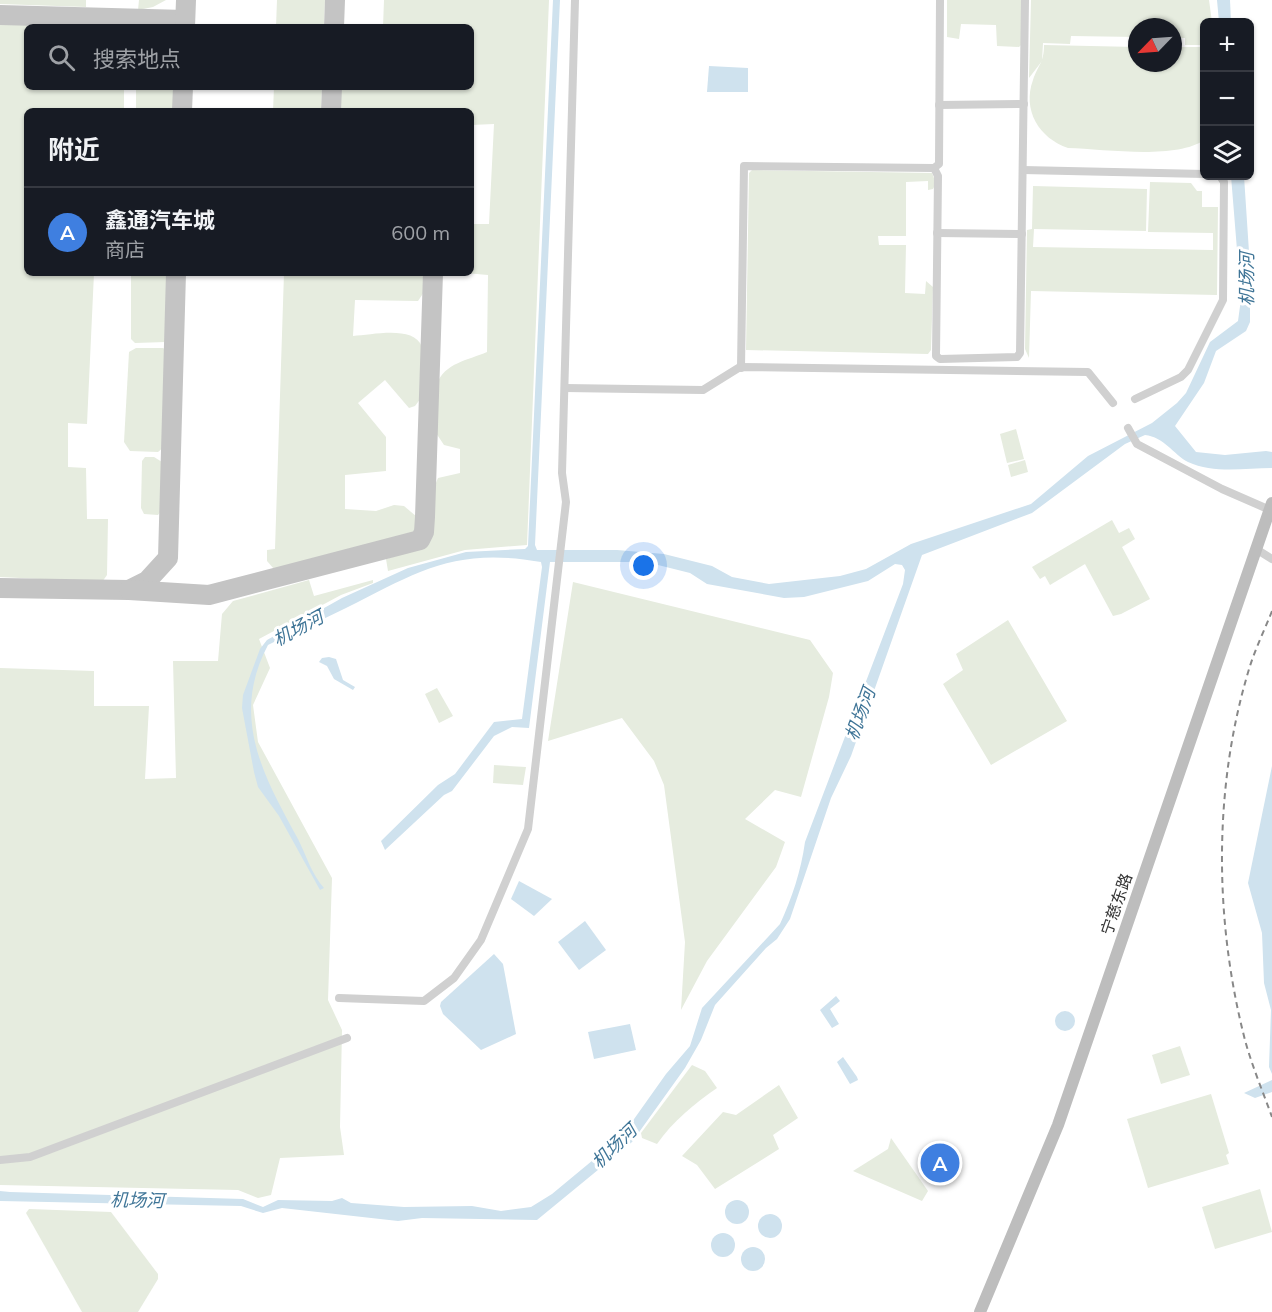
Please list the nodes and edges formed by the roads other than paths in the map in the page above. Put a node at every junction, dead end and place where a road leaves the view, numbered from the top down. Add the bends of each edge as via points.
1 (575, 0) edge
2 (940, 0) edge
3 (1025, 0) edge
4 (1024, 104) junction
5 (939, 105) junction
6 (934, 168) junction
7 (1023, 170) junction
8 (1200, 174) edge
9 (1223, 180) edge
10 (937, 233) junction
11 (1022, 234) junction
12 (741, 368) junction
13 (565, 388) junction
14 (1136, 399) dead end
15 (1113, 403) dead end
16 (1128, 429) dead end
17 (1271, 506) edge
18 (1256, 549) junction
19 (1272, 559) edge
20 (339, 998) dead end
21 (347, 1038) dead end
22 (0, 1160) edge
23 (980, 1312) edge

1 - 13 street
2 - 5 street
3 - 4 street
4 - 5 street
4 - 7 street
5 - 6 street via 939,164
6 - 10 street via 938,176
6 - 12 street via 744,166
7 - 8 street
7 - 11 street
9 - 14 street via 1222,306 1188,370
10 - 11 street
10 - 11 street via 935,351 940,359 1013,358 1020,353
12 - 13 street via 703,390
12 - 15 street via 1088,372
13 - 20 street via 564,528 528,829 481,940 454,978 424,1001
16 - 17 street via 1137,444 1222,489
17 - 18 main road, 宁慈东路
18 - 19 street
18 - 23 main road, 宁慈东路 via 1058,1125
21 - 22 street via 30,1156

